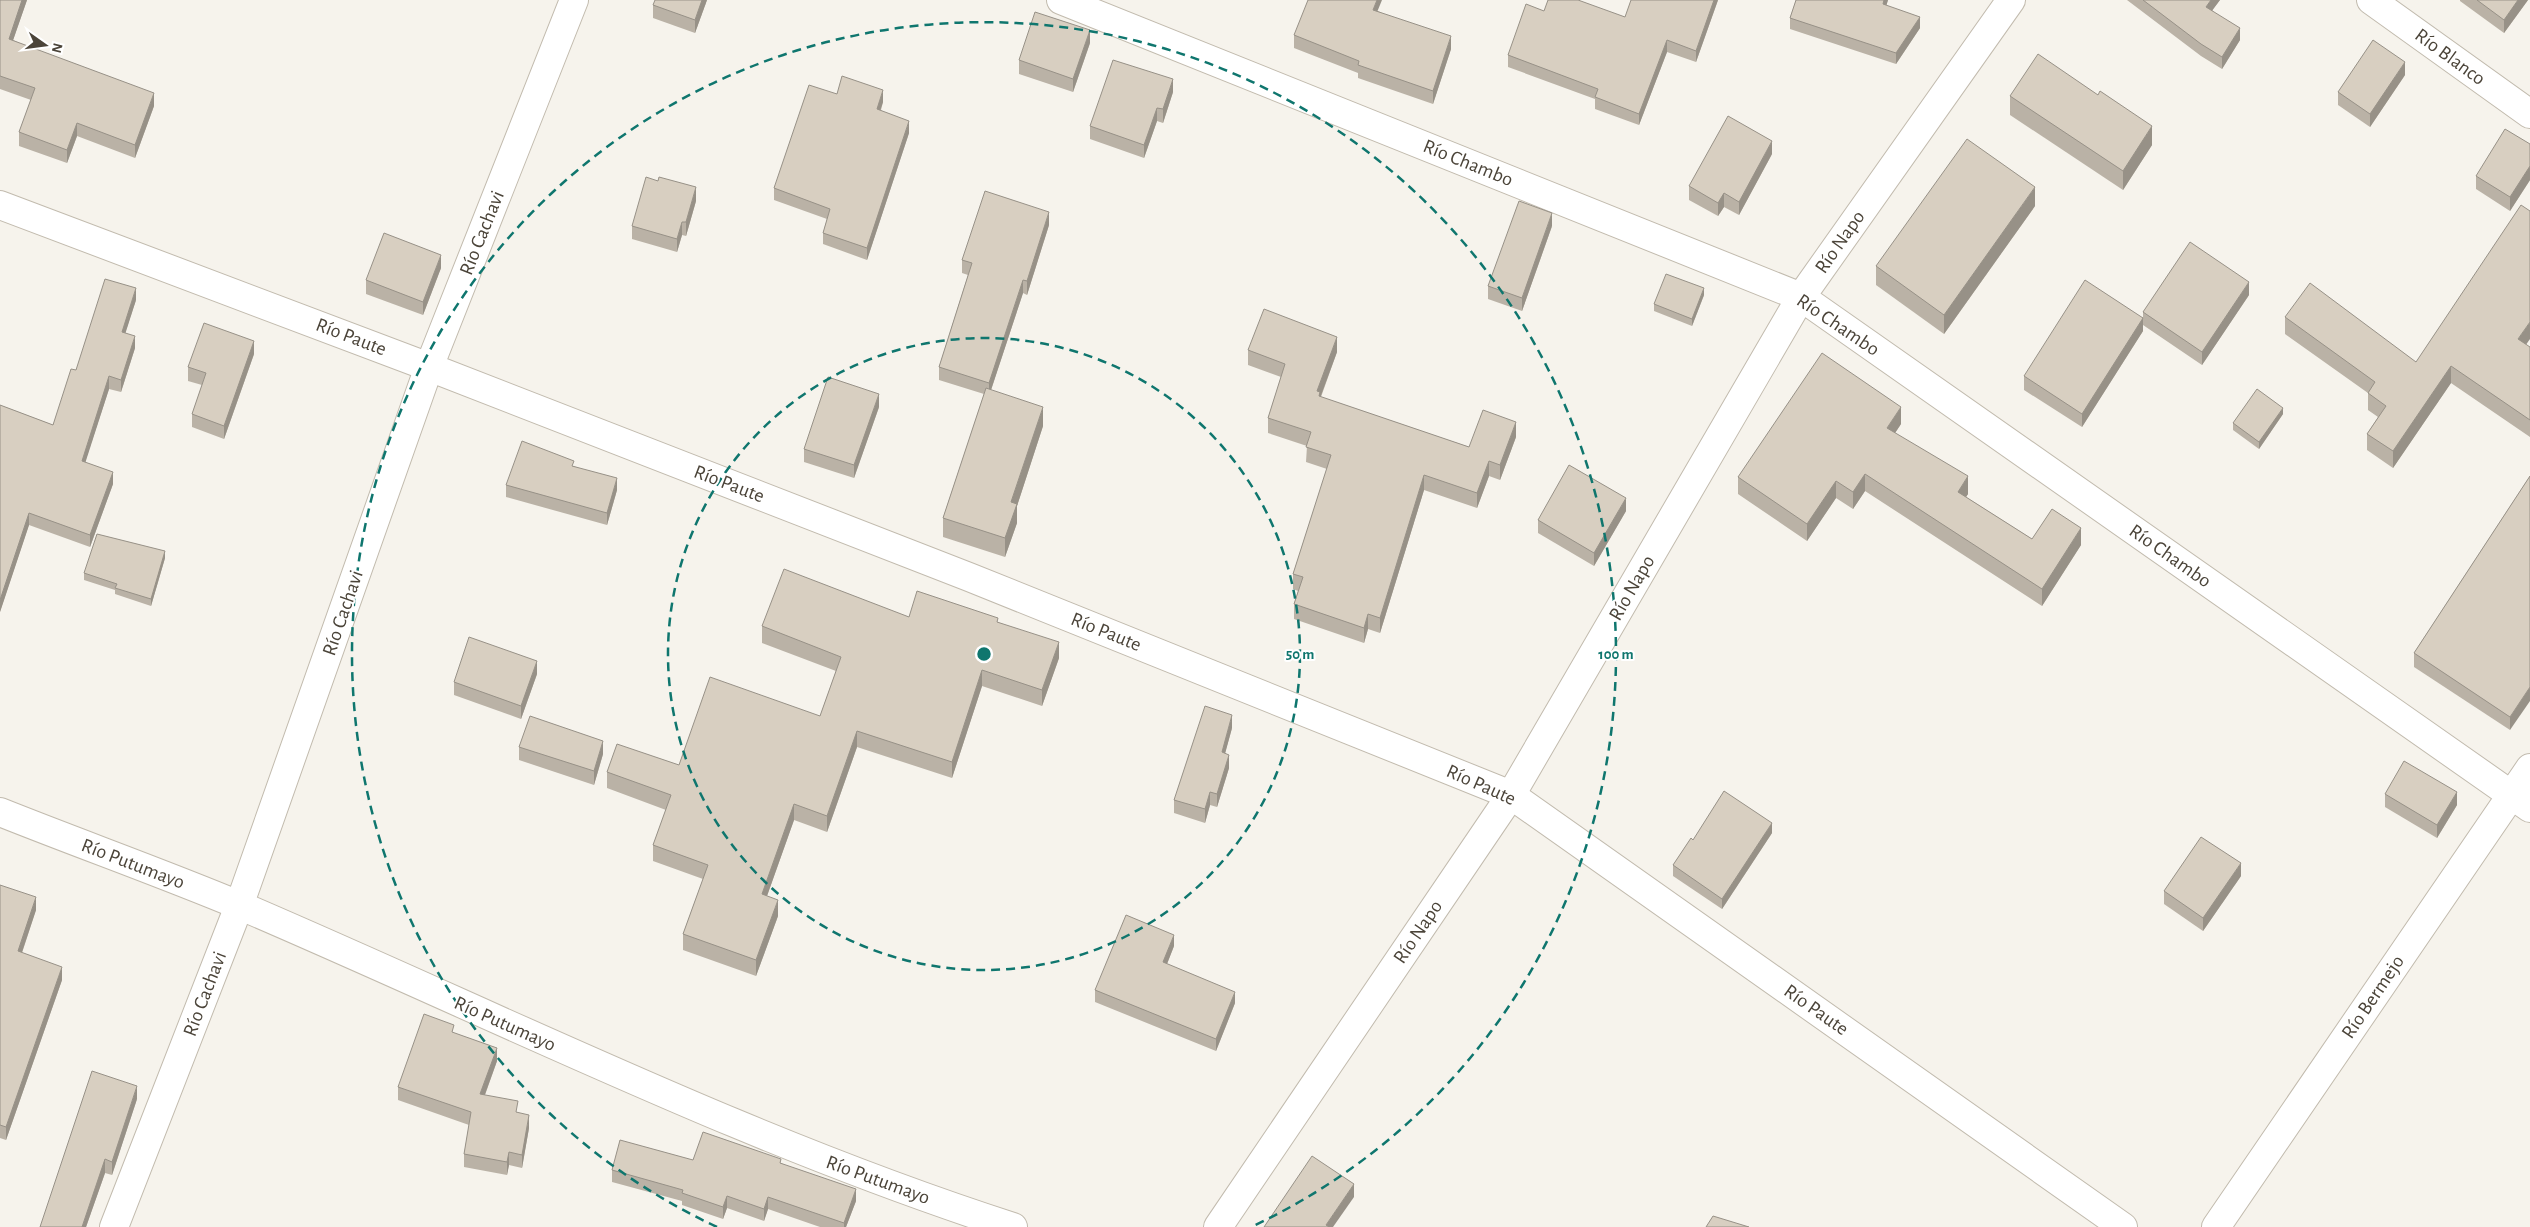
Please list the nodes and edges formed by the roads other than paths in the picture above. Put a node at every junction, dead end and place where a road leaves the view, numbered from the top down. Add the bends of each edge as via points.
1 (574, 0) edge
2 (1061, 0) edge
3 (2012, 0) edge
4 (2370, 0) edge
5 (2530, 114) edge
6 (0, 205) edge
7 (1801, 297) junction
8 (429, 367) junction
9 (2530, 768) edge
10 (1511, 795) junction
11 (2520, 801) edge
12 (0, 812) edge
13 (239, 906) junction
14 (114, 1227) edge
15 (1013, 1227) edge
16 (1218, 1227) edge
17 (2122, 1227) edge
18 (2216, 1227) edge

1 - 8 street, Río Cachavi
2 - 7 street, Río Chambo
3 - 7 street, Río Napo
4 - 5 street, Río Blanco
6 - 8 street, Río Paute
7 - 10 street, Río Napo
7 - 11 street, Río Chambo
8 - 10 street, Río Paute via 969,577
8 - 13 street, Río Cachavi
9 - 11 street, Río Bermejo
10 - 16 street, Río Napo
10 - 17 street, Río Paute
11 - 18 street, Río Bermejo
12 - 13 street, Río Putumayo
13 - 14 street, Río Cachavi
13 - 15 street, Río Putumayo via 709,1114 808,1155

